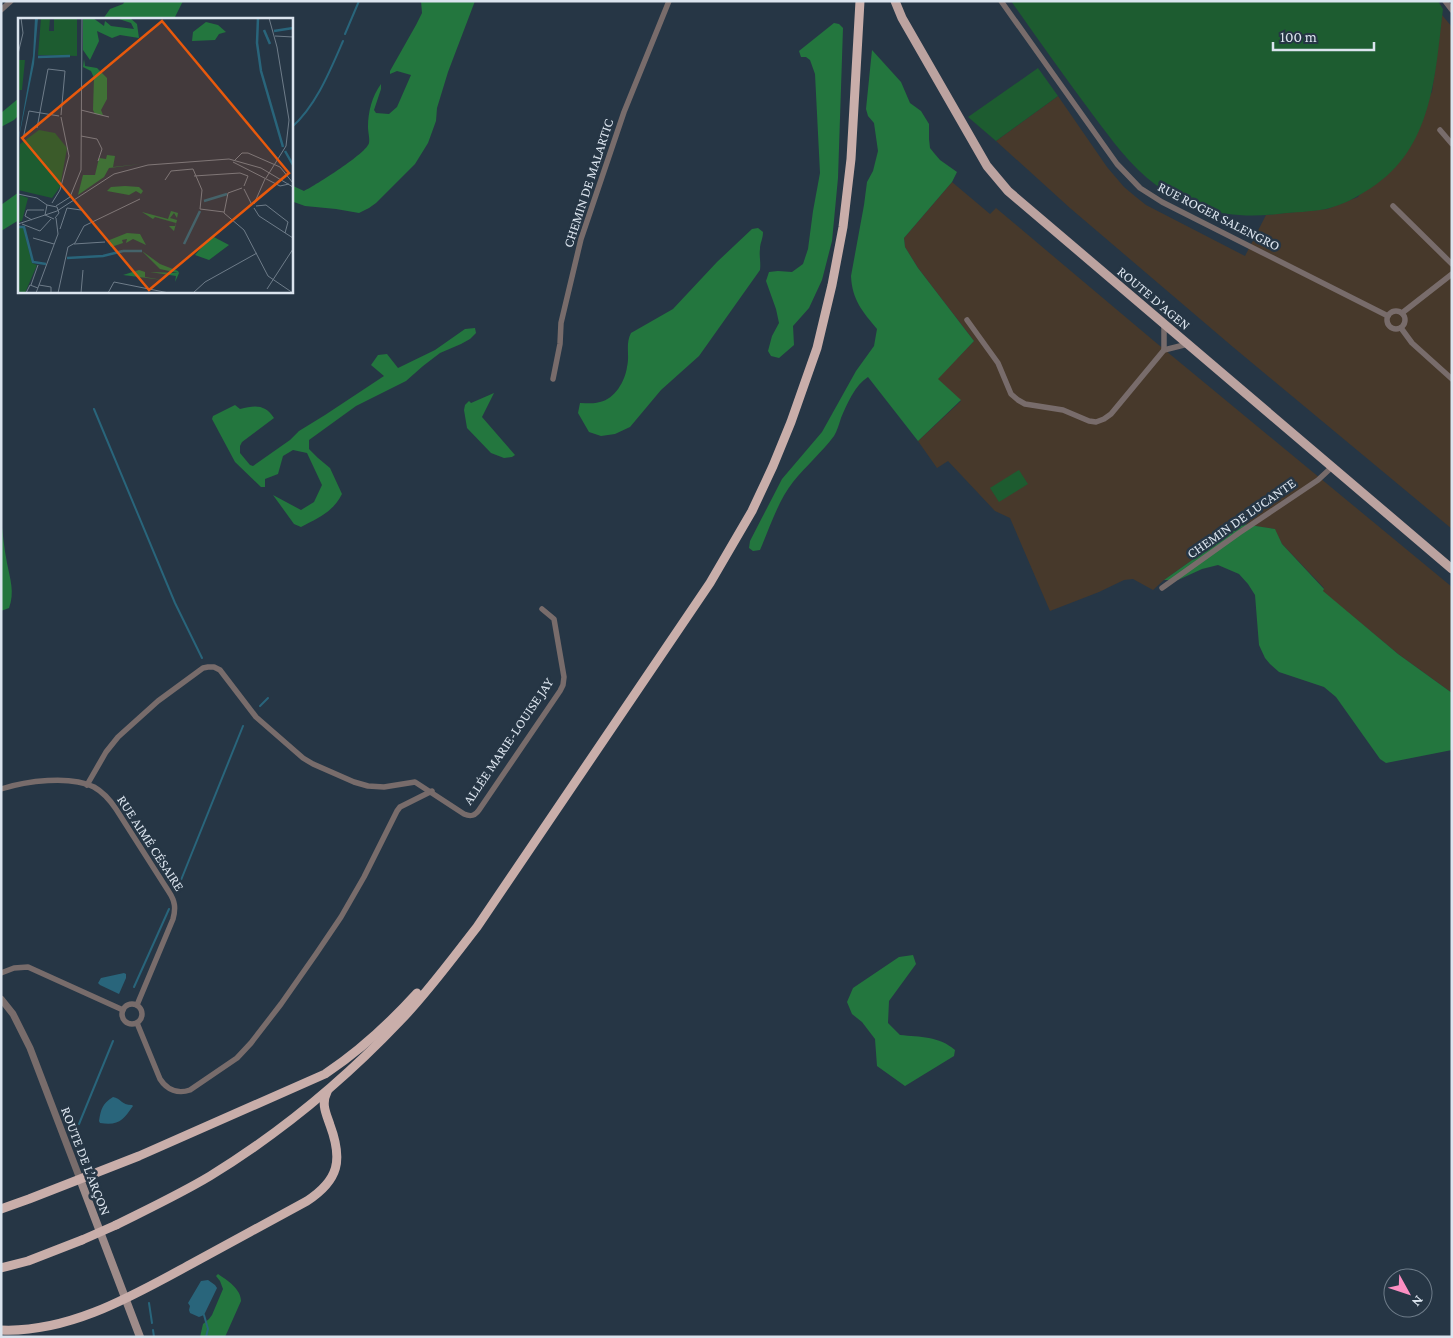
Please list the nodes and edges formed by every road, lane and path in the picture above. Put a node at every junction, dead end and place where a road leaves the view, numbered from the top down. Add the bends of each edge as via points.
1 (11, 1) edge
2 (669, 1) edge
3 (860, 1) edge
4 (895, 1) edge
5 (1001, 1) edge
6 (1445, 1) edge
7 (1, 10) edge
8 (1452, 10) edge
9 (1440, 130) dead end
10 (1452, 144) edge
11 (1393, 206) dead end
12 (1452, 264) edge
13 (1452, 274) edge
14 (1402, 313) junction
15 (1388, 316) junction
16 (967, 320) dead end
17 (1164, 324) junction
18 (1401, 328) junction
19 (1188, 344) junction
20 (1164, 350) junction
21 (553, 379) dead end
22 (1452, 379) edge
23 (1332, 467) junction
24 (1452, 569) edge
25 (1162, 588) dead end
26 (542, 610) dead end
27 (87, 784) junction
28 (1, 789) edge
29 (432, 791) junction
30 (1, 973) edge
31 (440, 975) junction
32 (1, 1000) edge
33 (137, 1005) junction
34 (123, 1010) junction
35 (137, 1023) junction
36 (327, 1090) junction
37 (80, 1179) junction
38 (1, 1209) edge
39 (1, 1268) edge
40 (125, 1299) junction
41 (1, 1330) edge
42 (140, 1337) edge

1 - 7 street
2 - 21 street, CHEMIN DE MALARTIC via 624,112 581,239 561,323
3 - 31 highway via 851,159 838,258 814,356 773,466 752,511 710,583 477,927
4 - 17 main road, ROUTE D'AGEN via 906,26 996,178
5 - 15 street, RUE ROGER SALENGRO via 1117,164 1140,188
6 - 8 street
9 - 10 street
11 - 12 street
13 - 14 street
14 - 15 street via 1394,311
14 - 18 street via 1406,321
15 - 18 street via 1390,327
16 - 20 street via 998,363 1011,394 1018,400 1063,410 1089,421 1104,420 1111,414
17 - 19 main road, ROUTE D'AGEN
17 - 20 street
18 - 22 street via 1412,343
19 - 20 street
19 - 23 main road, ROUTE D'AGEN
23 - 24 main road, ROUTE D'AGEN
23 - 25 street, CHEMIN DE LUCANTE
26 - 29 street, ALLÉE MARIE-LOUISE JAY via 554,619 564,677 560,691 475,815 464,814
27 - 28 street, RUE AIMÉ CÉSAIRE via 50,781
27 - 29 street via 118,737 158,701 198,672 214,667 220,670 256,717 313,764 368,786 415,782
27 - 33 street, RUE AIMÉ CÉSAIRE via 101,792 116,809 176,908
29 - 35 street via 397,811 332,931 281,1004 233,1061 190,1090 172,1090 160,1079
30 - 34 street via 28,967
31 - 36 highway via 402,1020
31 - 37 highway via 429,980 370,1041 325,1074
32 - 37 street, ROUTE DE L’ARÇON via 13,1014 30,1048
33 - 34 street via 129,1004
33 - 35 street via 142,1014
34 - 35 street via 125,1022
36 - 39 highway, bridge via 253,1148 210,1176 82,1240
36 - 40 highway via 324,1104 337,1150 336,1166 322,1192
37 - 38 highway
37 - 40 main road, ROUTE DE L’ARÇON
40 - 41 highway via 43,1328
40 - 42 main road, ROUTE DE L’ARÇON

